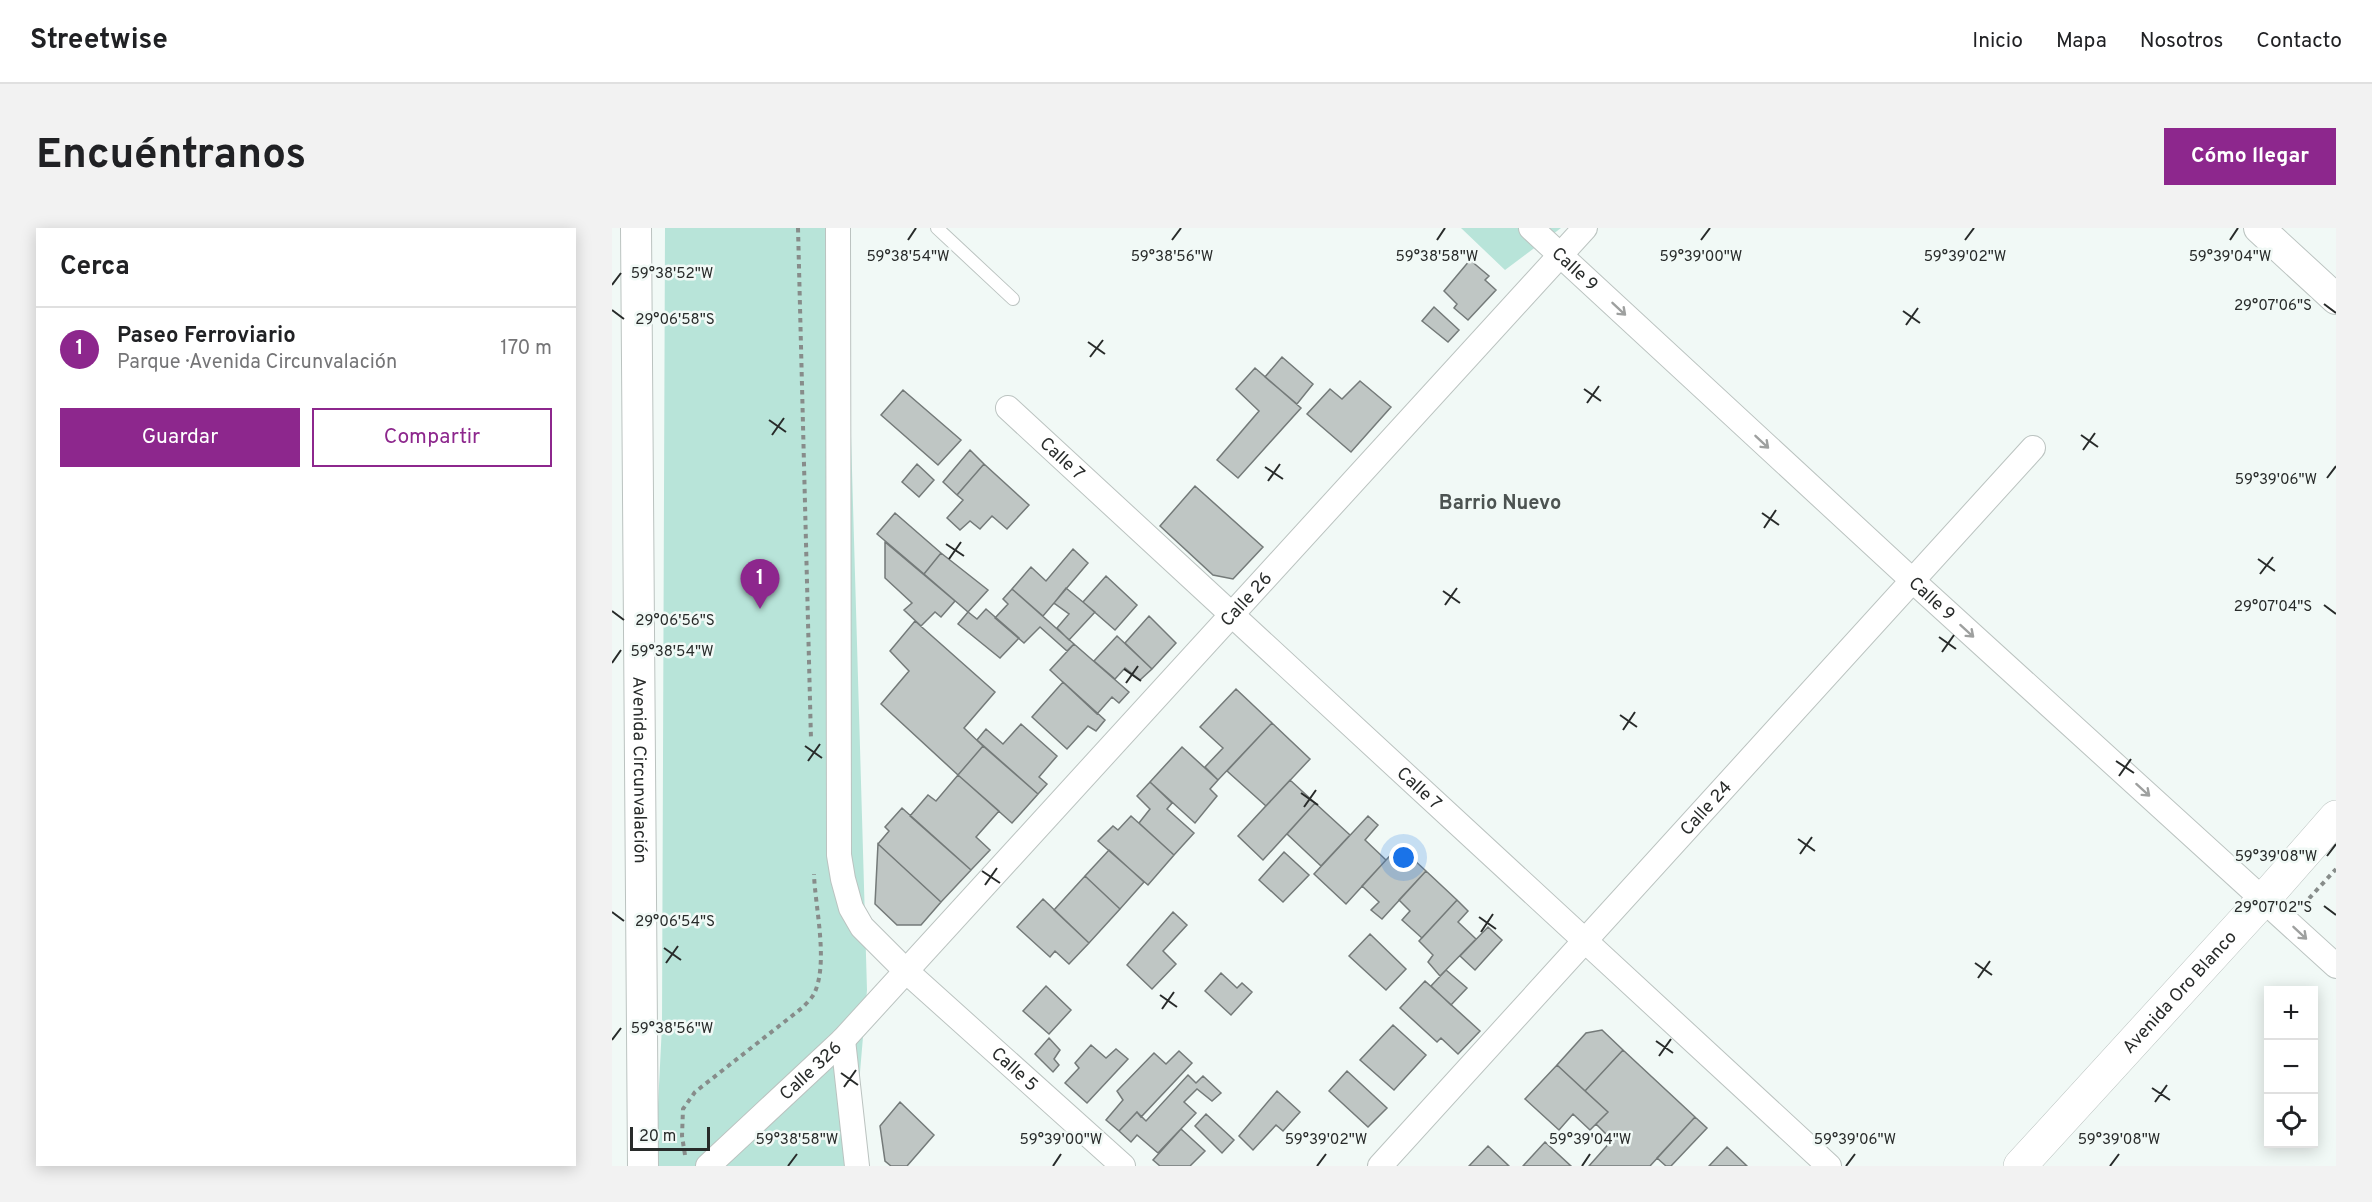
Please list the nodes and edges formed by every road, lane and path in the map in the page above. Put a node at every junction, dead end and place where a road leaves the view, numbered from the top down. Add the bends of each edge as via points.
1 (636, 228) edge
2 (798, 228) edge
3 (838, 228) edge
4 (937, 228) edge
5 (1531, 228) edge
6 (1585, 228) edge
7 (2259, 228) edge
8 (1561, 255) junction
9 (1013, 299) dead end
10 (2336, 299) edge
11 (1008, 408) dead end
12 (2033, 448) dead end
13 (1913, 581) junction
14 (1233, 616) junction
15 (811, 748) dead end
16 (2336, 817) edge
17 (814, 867) dead end
18 (2264, 900) junction
19 (1584, 941) junction
20 (2336, 966) edge
21 (906, 971) junction
22 (843, 1040) junction
23 (643, 1166) edge
24 (686, 1166) edge
25 (708, 1166) edge
26 (857, 1166) edge
27 (1123, 1166) edge
28 (1380, 1166) edge
29 (1829, 1166) edge
30 (2020, 1166) edge

1 - 23 street, Avenida Circunvalación
2 - 15 path
3 - 21 street via 839,855 851,908 862,927
4 - 9 lane
5 - 8 street, Calle 9
6 - 8 street, Calle 26
7 - 10 street
8 -> 13 street, Calle 9
8 - 14 street, Calle 26
11 - 14 street, Calle 7
12 - 13 street, Calle 24
13 -> 18 street, Calle 9
13 - 19 street, Calle 24
14 - 19 street, Calle 7
14 - 21 street, Calle 26
16 - 18 highway, Avenida Oro Blanco
17 - 24 path via 820,937 819,977 814,994 802,1008 695,1092 683,1109
18 -> 20 street, Calle 9
18 - 30 highway, Avenida Oro Blanco
19 - 28 street, Calle 24
19 - 29 street, Calle 7
21 - 22 street, Calle 326
21 - 27 street, Calle 5
22 - 25 street, Calle 326
22 - 26 street

